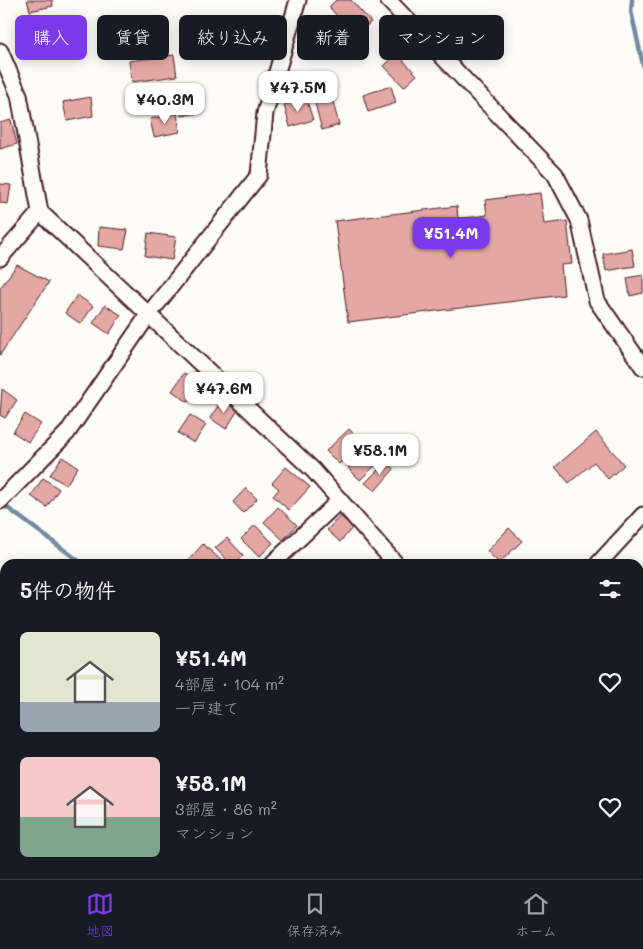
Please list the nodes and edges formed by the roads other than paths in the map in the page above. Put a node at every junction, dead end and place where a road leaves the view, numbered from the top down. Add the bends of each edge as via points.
1 (298, 0) edge
2 (388, 0) edge
3 (0, 51) edge
4 (40, 212) junction
5 (0, 258) edge
6 (149, 314) junction
7 (643, 367) edge
8 (340, 500) junction
9 (0, 501) edge
10 (643, 515) edge
11 (277, 559) edge
12 (392, 559) edge
13 (603, 559) edge

1 - 6 street via 265,113 259,175
2 - 7 street via 554,174 579,220 597,301
3 - 4 street via 19,95
4 - 5 street
4 - 6 street
6 - 8 street via 313,470
6 - 9 street via 67,433
8 - 11 street
8 - 12 street
10 - 13 street

